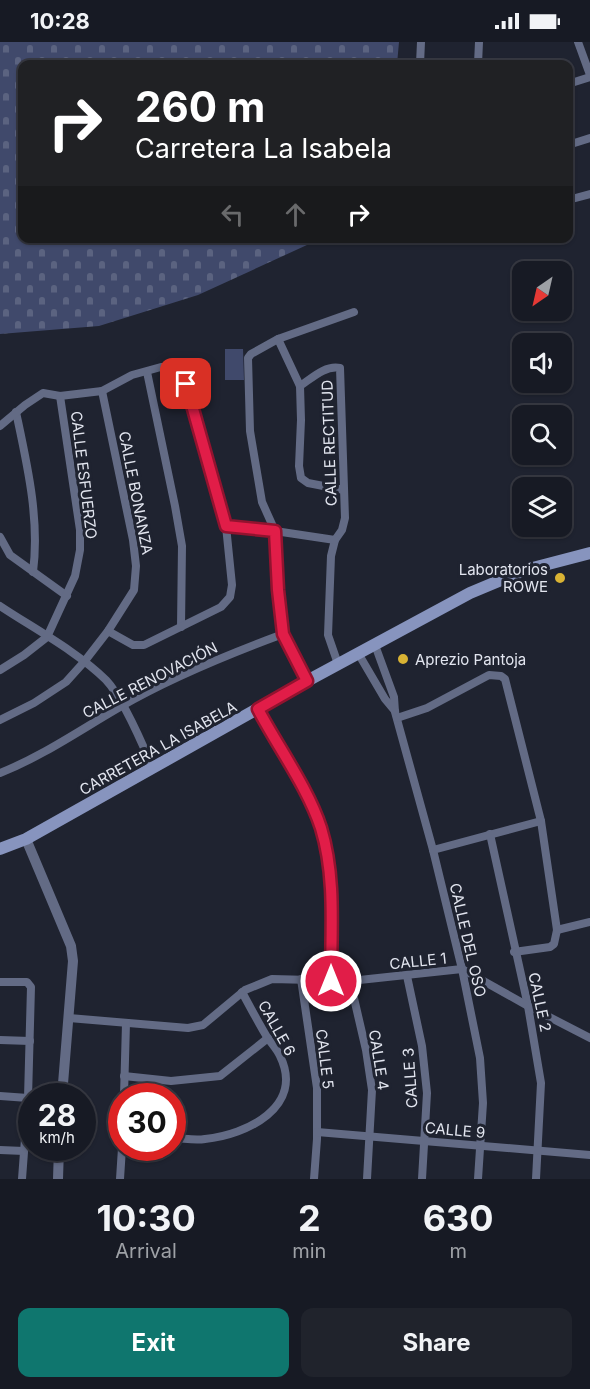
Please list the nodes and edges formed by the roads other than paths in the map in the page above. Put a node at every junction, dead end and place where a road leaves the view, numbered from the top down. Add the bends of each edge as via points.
1 (421, 42) edge
2 (479, 42) edge
3 (578, 42) edge
4 (420, 60) edge
5 (478, 60) edge
6 (590, 76) edge
7 (573, 82) edge
8 (590, 138) edge
9 (573, 143) edge
10 (590, 194) edge
11 (573, 199) edge
12 (354, 312) dead end
13 (278, 339) junction
14 (147, 372) junction
15 (300, 386) junction
16 (102, 391) junction
17 (60, 396) junction
18 (16, 412) junction
19 (0, 426) edge
20 (344, 490) junction
21 (226, 526) junction
22 (275, 531) junction
23 (0, 537) edge
24 (335, 540) junction
25 (590, 553) edge
26 (33, 572) junction
27 (67, 596) junction
28 (0, 606) edge
29 (181, 627) junction
30 (108, 631) junction
31 (283, 634) junction
32 (47, 637) junction
33 (375, 645) junction
34 (358, 653) junction
35 (84, 662) junction
36 (338, 664) junction
37 (0, 670) edge
38 (307, 681) junction
39 (122, 706) junction
40 (258, 709) junction
41 (396, 715) junction
42 (0, 720) edge
43 (153, 769) junction
44 (0, 773) edge
45 (541, 821) junction
46 (490, 834) junction
47 (26, 839) junction
48 (0, 849) edge
49 (433, 850) junction
50 (590, 922) edge
51 (557, 930) junction
52 (514, 952) junction
53 (462, 969) junction
54 (407, 976) junction
55 (301, 980) junction
56 (331, 981) junction
57 (351, 981) junction
58 (0, 982) edge
59 (242, 992) junction
60 (528, 1006) junction
61 (69, 1018) junction
62 (126, 1023) junction
63 (268, 1038) junction
64 (590, 1038) edge
65 (0, 1040) edge
66 (30, 1041) junction
67 (124, 1076) junction
68 (29, 1083) edge
69 (63, 1083) edge
70 (124, 1083) edge
71 (0, 1096) edge
72 (18, 1097) edge
73 (317, 1132) junction
74 (369, 1135) junction
75 (186, 1139) edge
76 (424, 1141) junction
77 (480, 1146) junction
78 (0, 1150) edge
79 (18, 1151) edge
80 (539, 1152) junction
81 (590, 1155) edge
82 (23, 1161) edge
83 (59, 1161) edge
84 (121, 1161) edge
85 (22, 1179) edge
86 (58, 1179) edge
87 (120, 1179) edge
88 (314, 1179) edge
89 (367, 1179) edge
90 (422, 1179) edge
91 (478, 1179) edge
92 (536, 1179) edge

1 - 4 street
2 - 5 street
3 - 6 street
6 - 7 street
8 - 9 street
10 - 11 street
12 - 13 street
13 - 15 street
13 - 22 street via 248,358 250,431 256,474 262,502
14 - 16 street via 132,375
14 - 21 street via 170,367 186,384
14 - 29 street via 182,546
15 - 20 street via 301,478
15 - 20 street, CALLE RECTITUD via 324,369 340,368
16 - 17 street
16 - 30 street, CALLE BONANZA via 136,566 134,590
17 - 18 street via 43,393
17 - 27 street, CALLE ESFUERZO via 80,530 79,558
18 - 19 street
18 - 26 street via 36,537
20 - 24 street, CALLE RECTITUD via 345,518
21 - 22 street
21 - 29 street via 230,597 221,607
22 - 24 street
22 - 31 street
23 - 26 street via 10,555
24 - 36 street, CALLE RECTITUD via 330,556 328,635
25 - 33 main road, CARRETERA LA ISABELA via 497,580
26 - 27 street
27 - 32 street, CALLE ESFUERZO
28 - 32 street
29 - 30 street via 144,645 133,645
30 - 35 street, CALLE BONANZA
31 - 38 street
31 - 39 street, CALLE RENOVACIÓN via 232,653
32 - 35 street
32 - 37 street, CALLE ESFUERZO
33 - 34 main road, CARRETERA LA ISABELA
33 - 41 street, CALLE DEL OSO
34 - 36 main road, CARRETERA LA ISABELA
34 - 41 street, CALLE DEL OSO
35 - 39 street via 107,681
35 - 42 street, CALLE BONANZA via 66,682
36 - 38 main road, CARRETERA LA ISABELA
38 - 40 main road, CARRETERA LA ISABELA
39 - 43 street
39 - 44 street, CALLE RENOVACIÓN via 28,762
40 - 43 main road, CARRETERA LA ISABELA
40 - 56 street via 310,801 321,830 332,883
41 - 45 street via 427,708 489,675 501,676 507,684
41 - 49 street, CALLE DEL OSO
43 - 47 main road, CARRETERA LA ISABELA
45 - 46 street
45 - 51 street
46 - 49 street
46 - 52 street, CALLE 2
47 - 48 main road, CARRETERA LA ISABELA
47 - 61 street via 71,945
49 - 53 street, CALLE DEL OSO
50 - 51 street
51 - 52 street via 550,947
52 - 60 street, CALLE 2
53 - 54 street, CALLE 1
53 - 60 street, CALLE 1
53 - 77 street, CALLE DEL OSO via 480,1058
54 - 57 street, CALLE 1
54 - 76 street, CALLE 3 via 426,1082
55 - 56 street, CALLE 1
55 - 59 street, CALLE 1 via 272,979
55 - 73 street, CALLE 5 via 317,1088
56 - 57 street, CALLE 1
57 - 74 street, CALLE 4 via 372,1089
58 - 66 street via 27,982 31,987
59 - 62 street, CALLE 1 via 203,1025 188,1028
59 - 63 street, CALLE 6
60 - 64 street, CALLE 1
60 - 80 street, CALLE 2 via 541,1083
61 - 62 street, CALLE 1
61 - 69 street
62 - 67 street
63 - 67 street via 220,1076 171,1081
63 - 75 street, CALLE 6 via 281,1056 285,1073 281,1103 268,1115 234,1133 202,1140
65 - 66 street
66 - 68 street
67 - 70 street
71 - 72 street
73 - 74 street, CALLE 9
73 - 88 street, CALLE 5
74 - 76 street, CALLE 9
74 - 89 street, CALLE 4
76 - 77 street, CALLE 9
76 - 90 street, CALLE 3
77 - 80 street, CALLE 9
77 - 91 street, CALLE DEL OSO
78 - 79 street
80 - 81 street, CALLE 9
80 - 92 street, CALLE 2
82 - 85 street
83 - 86 street
84 - 87 street

